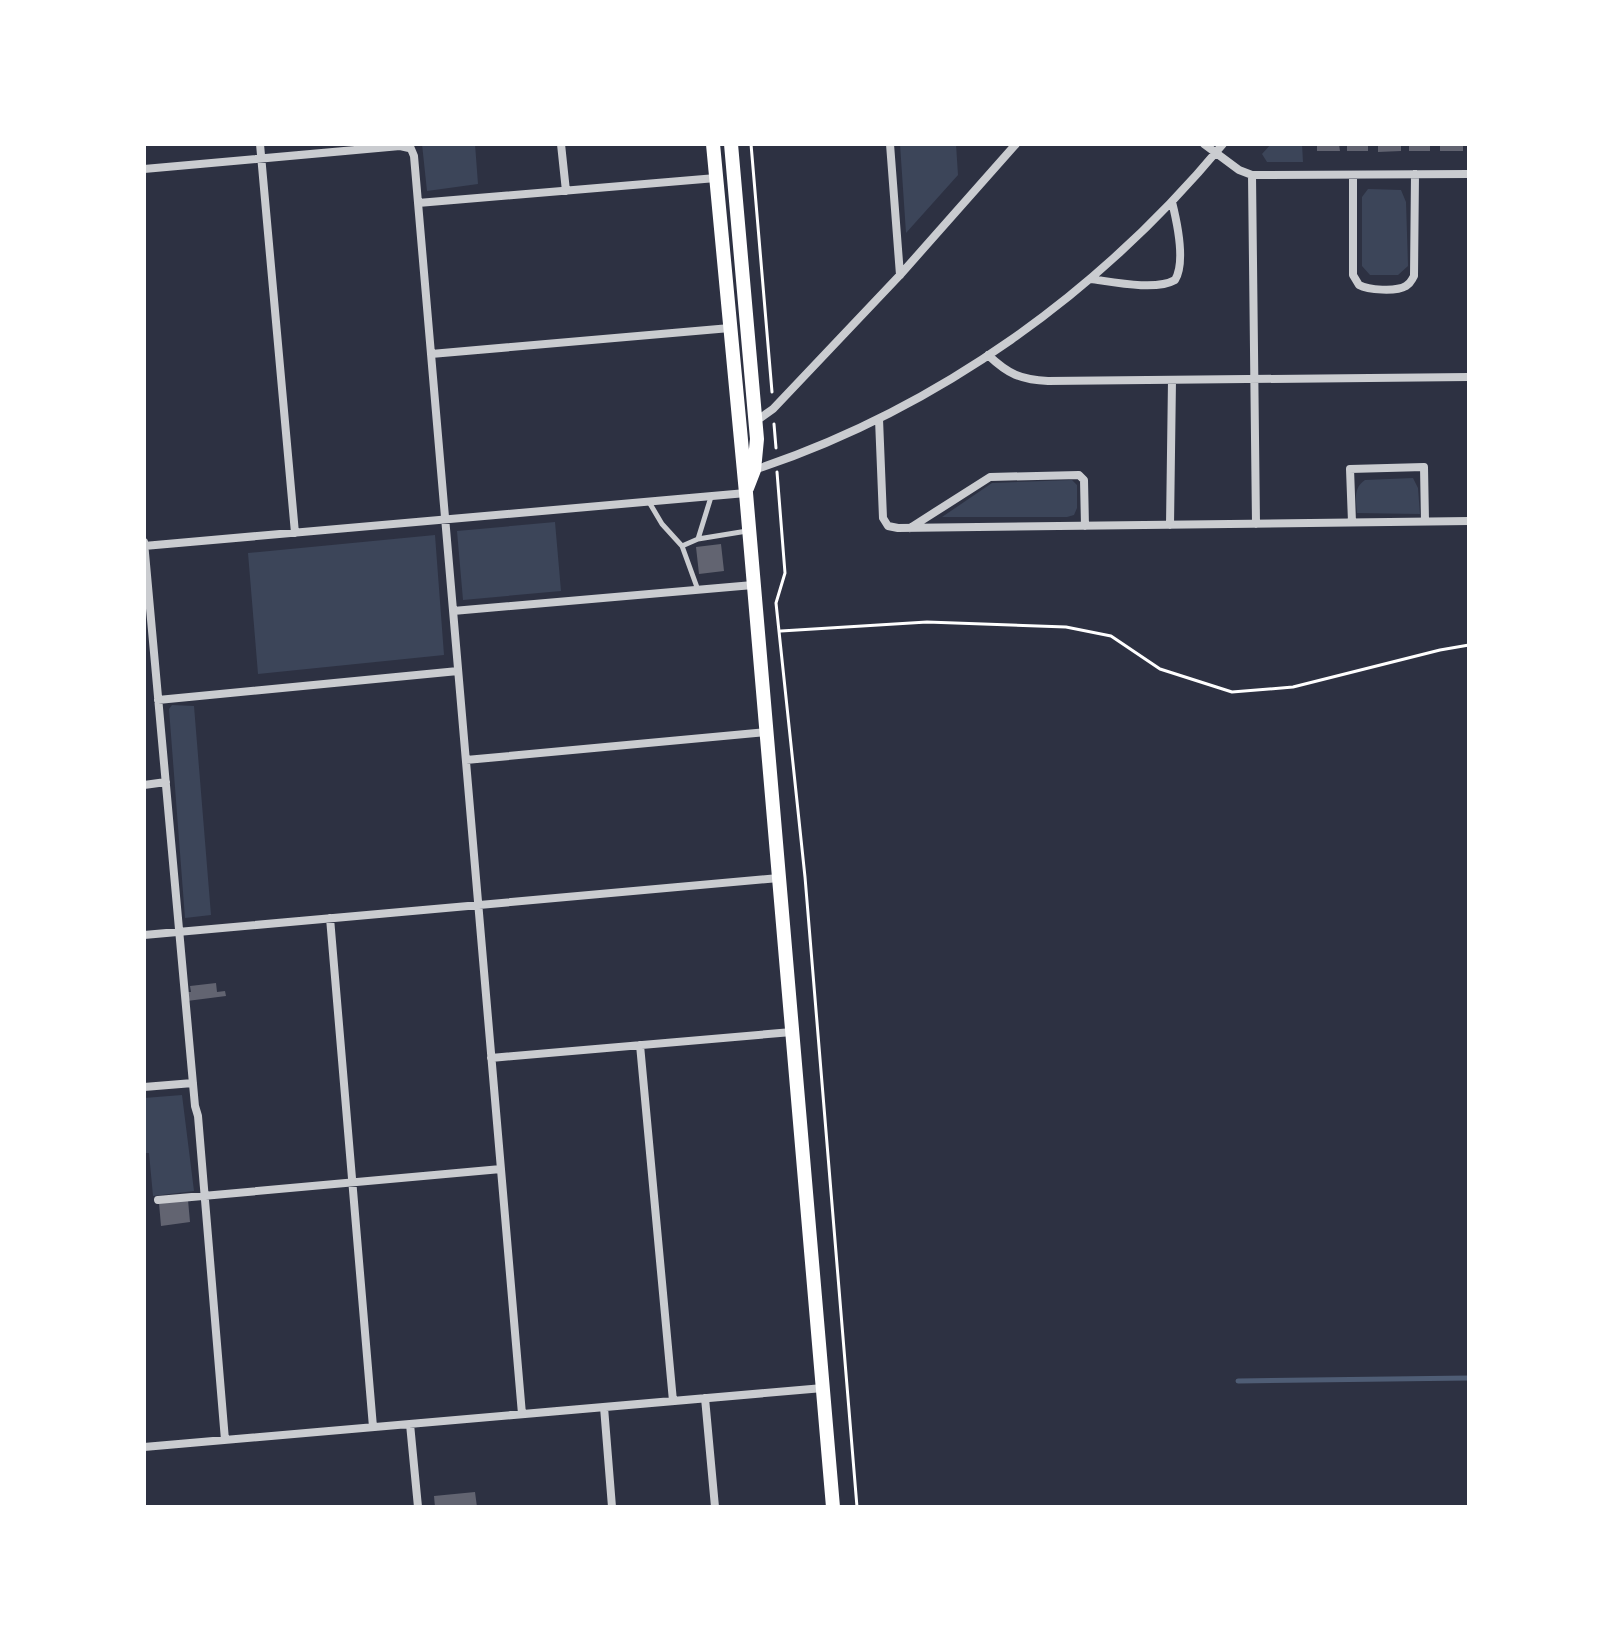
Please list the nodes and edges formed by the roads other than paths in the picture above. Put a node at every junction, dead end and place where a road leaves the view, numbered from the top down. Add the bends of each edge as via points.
1 (260, 144) edge
2 (561, 144) edge
3 (713, 144) edge
4 (731, 144) edge
5 (890, 144) edge
6 (1016, 144) edge
7 (1204, 144) edge
8 (1223, 144) edge
9 (409, 146) edge
10 (1215, 154) junction
11 (261, 158) junction
12 (144, 169) edge
13 (1415, 174) junction
14 (1469, 174) edge
15 (1252, 175) junction
16 (1353, 175) junction
17 (716, 178) junction
18 (566, 191) junction
19 (1172, 202) junction
20 (418, 203) junction
21 (900, 275) junction
22 (1091, 279) junction
23 (730, 328) junction
24 (431, 354) junction
25 (988, 355) junction
26 (1469, 377) edge
27 (1172, 380) junction
28 (1255, 380) junction
29 (879, 419) junction
30 (756, 421) junction
31 (754, 470) junction
32 (746, 493) junction
33 (711, 496) junction
34 (648, 501) junction
35 (445, 519) junction
36 (1425, 521) junction
37 (1469, 521) edge
38 (1352, 522) junction
39 (1256, 524) junction
40 (1170, 525) junction
41 (1085, 526) junction
42 (909, 528) junction
43 (749, 531) junction
44 (295, 533) junction
45 (698, 539) junction
46 (144, 544) edge
47 (682, 546) junction
48 (753, 585) junction
49 (698, 590) junction
50 (453, 611) junction
51 (148, 633) edge
52 (458, 671) junction
53 (158, 700) junction
54 (766, 732) junction
55 (466, 760) junction
56 (166, 782) junction
57 (144, 785) edge
58 (779, 878) junction
59 (478, 905) junction
60 (330, 918) junction
61 (179, 932) junction
62 (144, 935) edge
63 (792, 1032) junction
64 (640, 1045) junction
65 (491, 1058) junction
66 (193, 1083) junction
67 (144, 1087) edge
68 (501, 1169) junction
69 (353, 1183) junction
70 (203, 1196) junction
71 (158, 1200) dead end
72 (823, 1388) junction
73 (705, 1398) junction
74 (673, 1401) junction
75 (604, 1407) junction
76 (522, 1414) junction
77 (410, 1424) junction
78 (373, 1427) junction
79 (225, 1440) junction
80 (144, 1447) edge
81 (418, 1507) edge
82 (612, 1507) edge
83 (715, 1507) edge
84 (833, 1507) edge

1 - 11 street
2 - 18 street
3 - 17 main road
4 - 30 main road
5 - 21 street
6 - 21 street
7 - 10 street
8 - 10 street
9 - 11 street
9 - 20 street
10 - 15 street
10 - 19 street
11 - 12 street
11 - 44 street
13 - 14 street
13 - 16 street
13 - 16 street via 1414,276 1400,288 1371,289 1359,285 1353,275
15 - 16 street
15 - 28 street
17 - 18 street
17 - 23 main road
18 - 20 street
19 - 22 street
19 - 22 street via 1179,252 1175,280 1139,284
20 - 24 street
21 - 30 street
22 - 25 street
23 - 24 street
23 - 32 main road
24 - 35 street
25 - 27 street via 1004,370 1042,381
25 - 29 street
26 - 28 street
27 - 28 street
27 - 40 street
28 - 39 street
29 - 31 street
29 - 42 street via 883,518 888,526
30 - 31 main road
31 - 32 main road
32 - 33 street
32 - 43 main road
33 - 34 street
33 - 45 lane
34 - 35 street
34 - 47 lane
35 - 44 street
35 - 50 street
36 - 37 street
36 - 38 street
36 - 38 street via 1424,467 1350,469
38 - 39 street
39 - 40 street
40 - 41 street
41 - 42 street
41 - 42 street via 1084,480 1064,475 990,477
43 - 45 lane
43 - 48 main road
44 - 46 street
45 - 47 lane
46 - 51 street
47 - 49 lane
48 - 49 street
48 - 54 main road
49 - 50 street
50 - 52 street
51 - 53 street
52 - 53 street
52 - 55 street
53 - 56 street
54 - 55 street
54 - 58 main road
55 - 59 street
56 - 57 street
56 - 61 street
58 - 59 street
58 - 63 main road
59 - 60 street
59 - 65 street
60 - 61 street
60 - 69 street
61 - 62 street
61 - 66 street
63 - 64 street
63 - 72 main road
64 - 65 street
64 - 74 street
65 - 68 street
66 - 67 street
66 - 70 street
68 - 69 street
68 - 76 street
69 - 70 street
69 - 78 street
70 - 71 street
70 - 79 street
72 - 73 street
72 - 84 main road
73 - 74 street
73 - 83 street
74 - 75 street
75 - 76 street
75 - 82 street
76 - 77 street
77 - 78 street
77 - 81 street
78 - 79 street
79 - 80 street

